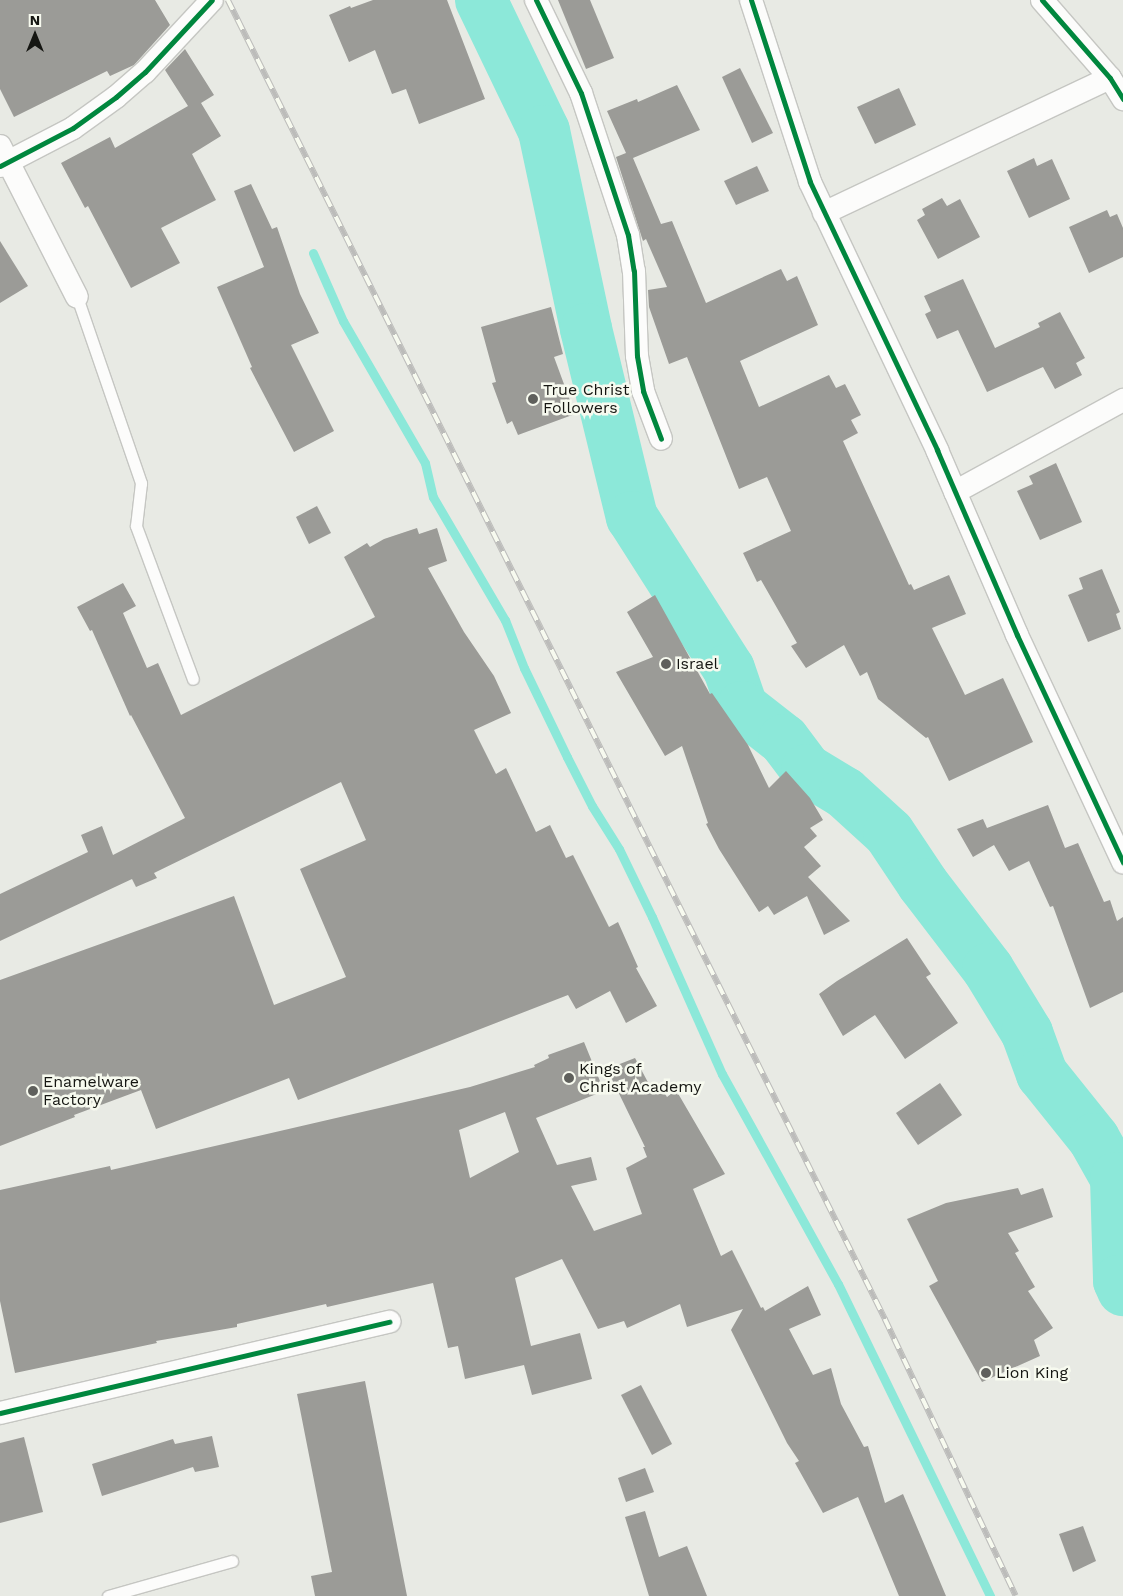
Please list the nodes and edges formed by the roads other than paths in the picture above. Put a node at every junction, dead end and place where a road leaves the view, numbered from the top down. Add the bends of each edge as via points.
1 (212, 0) edge
2 (536, 0) edge
3 (751, 0) edge
4 (1042, 0) edge
5 (1110, 78) junction
6 (1123, 99) edge
7 (2, 158) edge
8 (824, 212) junction
9 (77, 297) joint
10 (1123, 400) edge
11 (661, 439) dead end
12 (954, 492) junction
13 (193, 678) dead end
14 (1123, 862) edge
15 (389, 1322) dead end
16 (0, 1414) edge
17 (232, 1561) dead end
18 (108, 1596) edge

1 - 7 street via 145,72 116,97 73,128
2 - 11 street via 581,93 628,235 634,271 637,356 644,391
3 - 8 street via 810,182
4 - 5 street
5 - 6 street
5 - 8 street
7 - 9 street
8 - 12 street
9 - 13 lane via 141,483 136,526
10 - 12 street
12 - 14 street
15 - 16 street
17 - 18 lane

